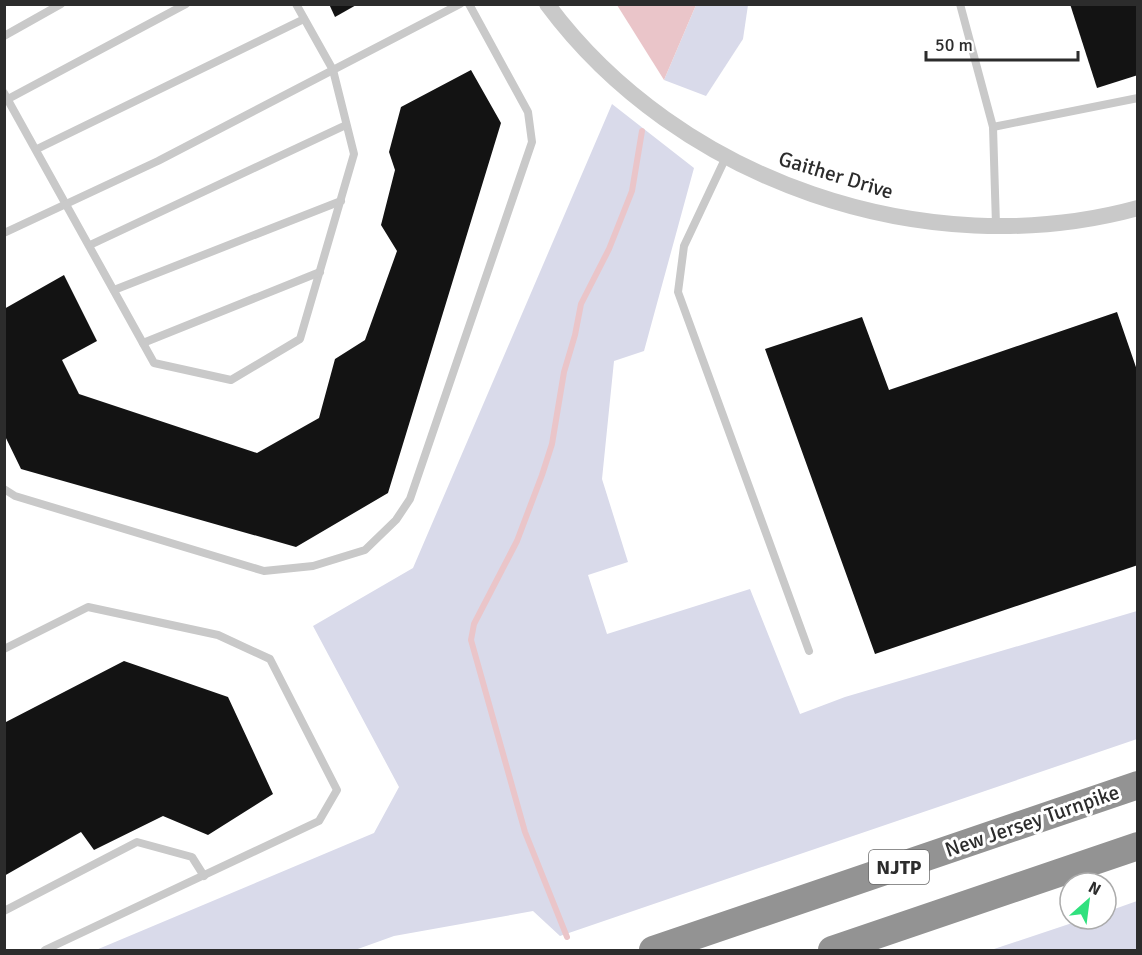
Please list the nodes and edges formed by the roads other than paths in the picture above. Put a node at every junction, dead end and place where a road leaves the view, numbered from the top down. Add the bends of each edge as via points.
1 (61, 4) edge
2 (186, 4) edge
3 (296, 4) edge
4 (460, 4) edge
5 (469, 4) edge
6 (547, 4) edge
7 (960, 4) edge
8 (304, 19) junction
9 (4, 36) edge
10 (333, 70) junction
11 (6, 96) edge
12 (1137, 98) edge
13 (346, 125) junction
14 (993, 127) junction
15 (37, 149) junction
16 (726, 157) junction
17 (340, 201) junction
18 (68, 203) junction
19 (1137, 208) edge
20 (996, 225) junction
21 (4, 233) edge
22 (90, 245) junction
23 (320, 272) junction
24 (114, 290) junction
25 (143, 343) junction
26 (4, 489) edge
27 (4, 649) edge
28 (809, 651) dead end
29 (1137, 785) edge
30 (1137, 846) edge
31 (204, 876) junction
32 (4, 911) edge
33 (45, 951) edge
34 (653, 951) edge
35 (832, 951) edge

1 - 9 lane
2 - 11 lane
3 - 8 lane
4 - 10 lane
5 - 26 lane via 528,112 532,142 410,499 396,520 365,550 314,566 264,571 15,496
6 - 16 street, Gaither Drive via 577,40 630,90
7 - 14 lane
8 - 10 lane
8 - 15 lane
10 - 13 lane
10 - 18 lane
11 - 15 lane
12 - 14 lane
13 - 17 lane via 354,154
13 - 22 lane
14 - 20 lane
15 - 18 lane
16 - 20 street, Gaither Drive via 772,180 841,204 922,220
16 - 28 lane via 684,246 678,292
17 - 23 lane
17 - 24 lane
18 - 21 lane
18 - 22 lane
19 - 20 street, Gaither Drive via 1077,220
22 - 24 lane
23 - 25 lane
23 - 25 lane via 300,339 231,380 154,363
24 - 25 lane
27 - 31 lane via 88,607 218,635 270,659 337,790 318,821
29 - 34 highway, New Jersey Turnpike / NJTP
30 - 35 highway, NJTP
31 - 32 lane via 192,856 137,842
31 - 33 lane

